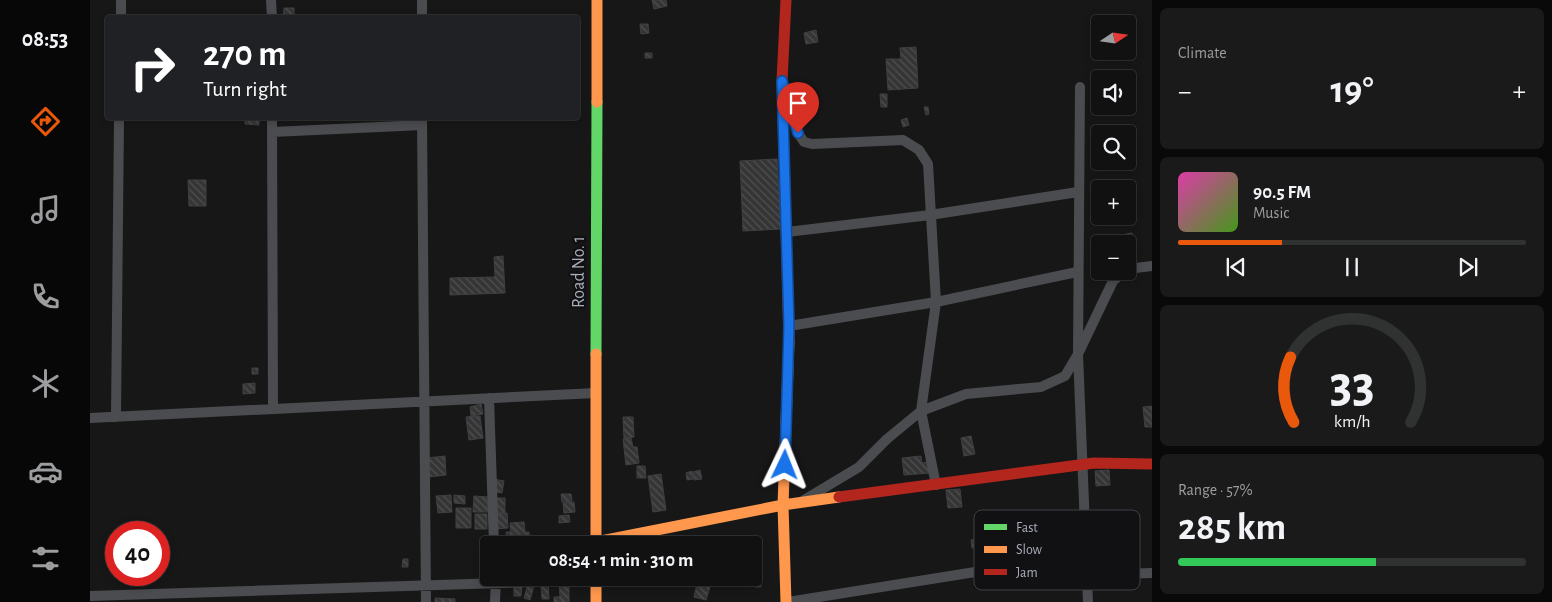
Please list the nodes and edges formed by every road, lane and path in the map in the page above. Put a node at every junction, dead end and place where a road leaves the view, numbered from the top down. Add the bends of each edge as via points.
1 (121, 0) edge
2 (271, 0) edge
3 (422, 0) edge
4 (597, 0) edge
5 (786, 0) edge
6 (120, 15) edge
7 (272, 15) edge
8 (422, 15) edge
9 (782, 81) junction
10 (1080, 87) dead end
11 (119, 120) edge
12 (272, 120) edge
13 (422, 121) edge
14 (272, 132) junction
15 (1078, 192) junction
16 (930, 215) junction
17 (786, 232) junction
18 (1152, 266) edge
19 (1136, 268) edge
20 (1077, 272) junction
21 (1114, 280) edge
22 (936, 302) junction
23 (789, 326) junction
24 (1078, 354) junction
25 (596, 393) junction
26 (489, 398) junction
27 (424, 401) junction
28 (273, 409) junction
29 (922, 410) junction
30 (116, 417) junction
31 (90, 418) edge
32 (1084, 464) junction
33 (1152, 464) edge
34 (936, 485) junction
35 (799, 503) junction
36 (784, 505) junction
37 (1086, 510) edge
38 (494, 536) edge
39 (596, 536) edge
40 (635, 536) edge
41 (974, 572) edge
42 (480, 581) edge
43 (426, 586) junction
44 (496, 586) edge
45 (596, 586) edge
46 (90, 596) edge
47 (426, 602) edge
48 (495, 602) edge
49 (596, 602) edge
50 (787, 602) edge

1 - 6 street
2 - 7 street
3 - 8 street
4 - 25 main road, Road No. 1
5 - 9 main road
9 - 16 street via 798,133 804,142 903,140 919,150 928,164
9 - 17 main road
10 - 15 street
11 - 30 street
12 - 14 street
13 - 14 street
13 - 27 street
14 - 28 street
15 - 16 street
15 - 20 street
16 - 17 street
16 - 22 street
17 - 23 main road
18 - 19 street
20 - 22 street
20 - 24 street
21 - 24 street
22 - 23 street
22 - 29 street
23 - 36 main road
24 - 29 street via 1064,376 1041,387 966,394
24 - 32 street
25 - 26 street
25 - 39 main road, Road No. 1
26 - 27 street
26 - 38 street
27 - 28 street
27 - 43 street
28 - 30 street
29 - 34 street
29 - 35 street via 860,467
30 - 31 street
32 - 33 main road
32 - 34 main road
32 - 37 street
34 - 35 main road
35 - 36 main road
36 - 40 main road
36 - 50 main road
41 - 50 street
42 - 43 street
43 - 46 street
43 - 47 street
44 - 48 street
45 - 49 main road

